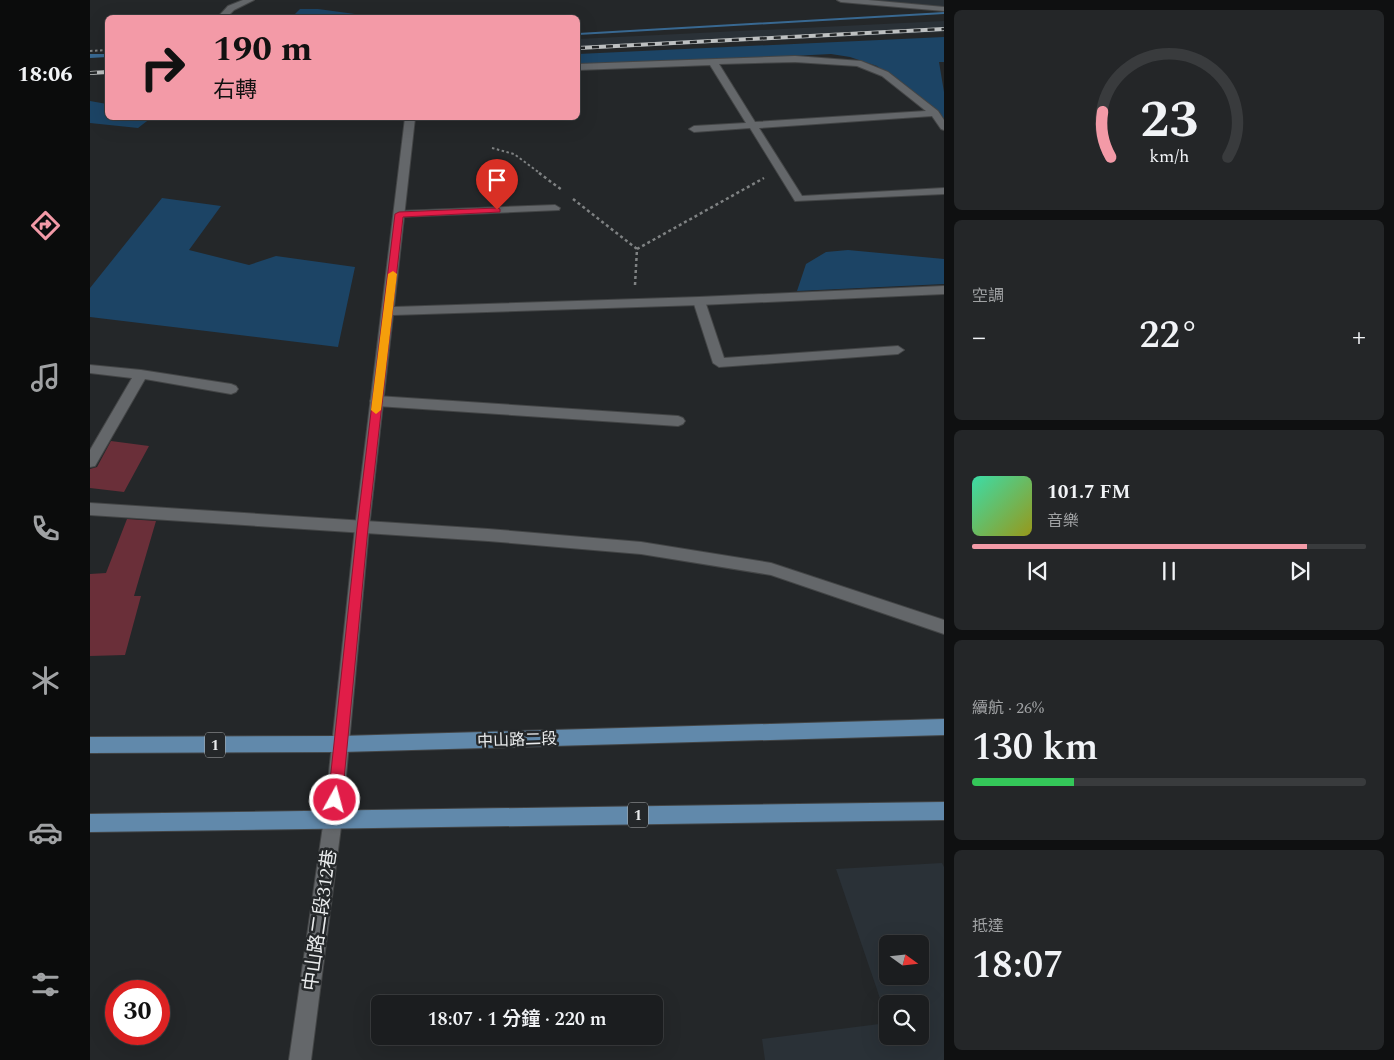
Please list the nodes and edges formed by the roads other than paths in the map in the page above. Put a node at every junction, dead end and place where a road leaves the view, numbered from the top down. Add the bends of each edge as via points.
1 (250, 0) edge
2 (841, 0) edge
3 (848, 0) edge
4 (944, 9) edge
5 (224, 15) edge
6 (712, 61) junction
7 (580, 67) edge
8 (935, 113) junction
9 (410, 120) edge
10 (752, 125) junction
11 (944, 127) edge
12 (694, 129) dead end
13 (944, 191) edge
14 (555, 208) dead end
15 (399, 214) junction
16 (944, 290) edge
17 (699, 301) junction
18 (388, 311) junction
19 (898, 350) dead end
20 (90, 369) edge
21 (141, 374) junction
22 (231, 389) dead end
23 (377, 401) junction
24 (678, 420) dead end
25 (90, 462) edge
26 (90, 509) edge
27 (362, 528) junction
28 (944, 627) edge
29 (944, 727) edge
30 (341, 744) junction
31 (90, 746) edge
32 (944, 811) edge
33 (332, 819) junction
34 (90, 823) edge
35 (300, 1060) edge

1 - 5 street via 231,8
2 - 3 street
3 - 4 street
6 - 7 street
6 - 8 street via 795,59 858,64 885,74
6 - 10 street
8 - 10 street
8 - 11 street
9 - 15 street, 中山路二段312巷
10 - 12 street
10 - 13 street via 799,199
14 - 15 street
15 - 18 street, 中山路二段312巷
16 - 17 street
17 - 18 street
17 - 19 street via 719,363
18 - 23 street, 中山路二段312巷
20 - 21 street
21 - 22 street
21 - 25 street
23 - 24 street
23 - 27 street, 中山路二段312巷
26 - 27 street
27 - 28 street via 488,534 641,548 762,568
27 - 30 street, 中山路二段312巷
29 - 30 main road, 中山路二段 / 1
30 - 31 main road, 中山路二段 / 1
30 - 33 street, 中山路二段312巷
32 - 33 main road, 1
33 - 34 main road, 1
33 - 35 street, 中山路二段312巷

